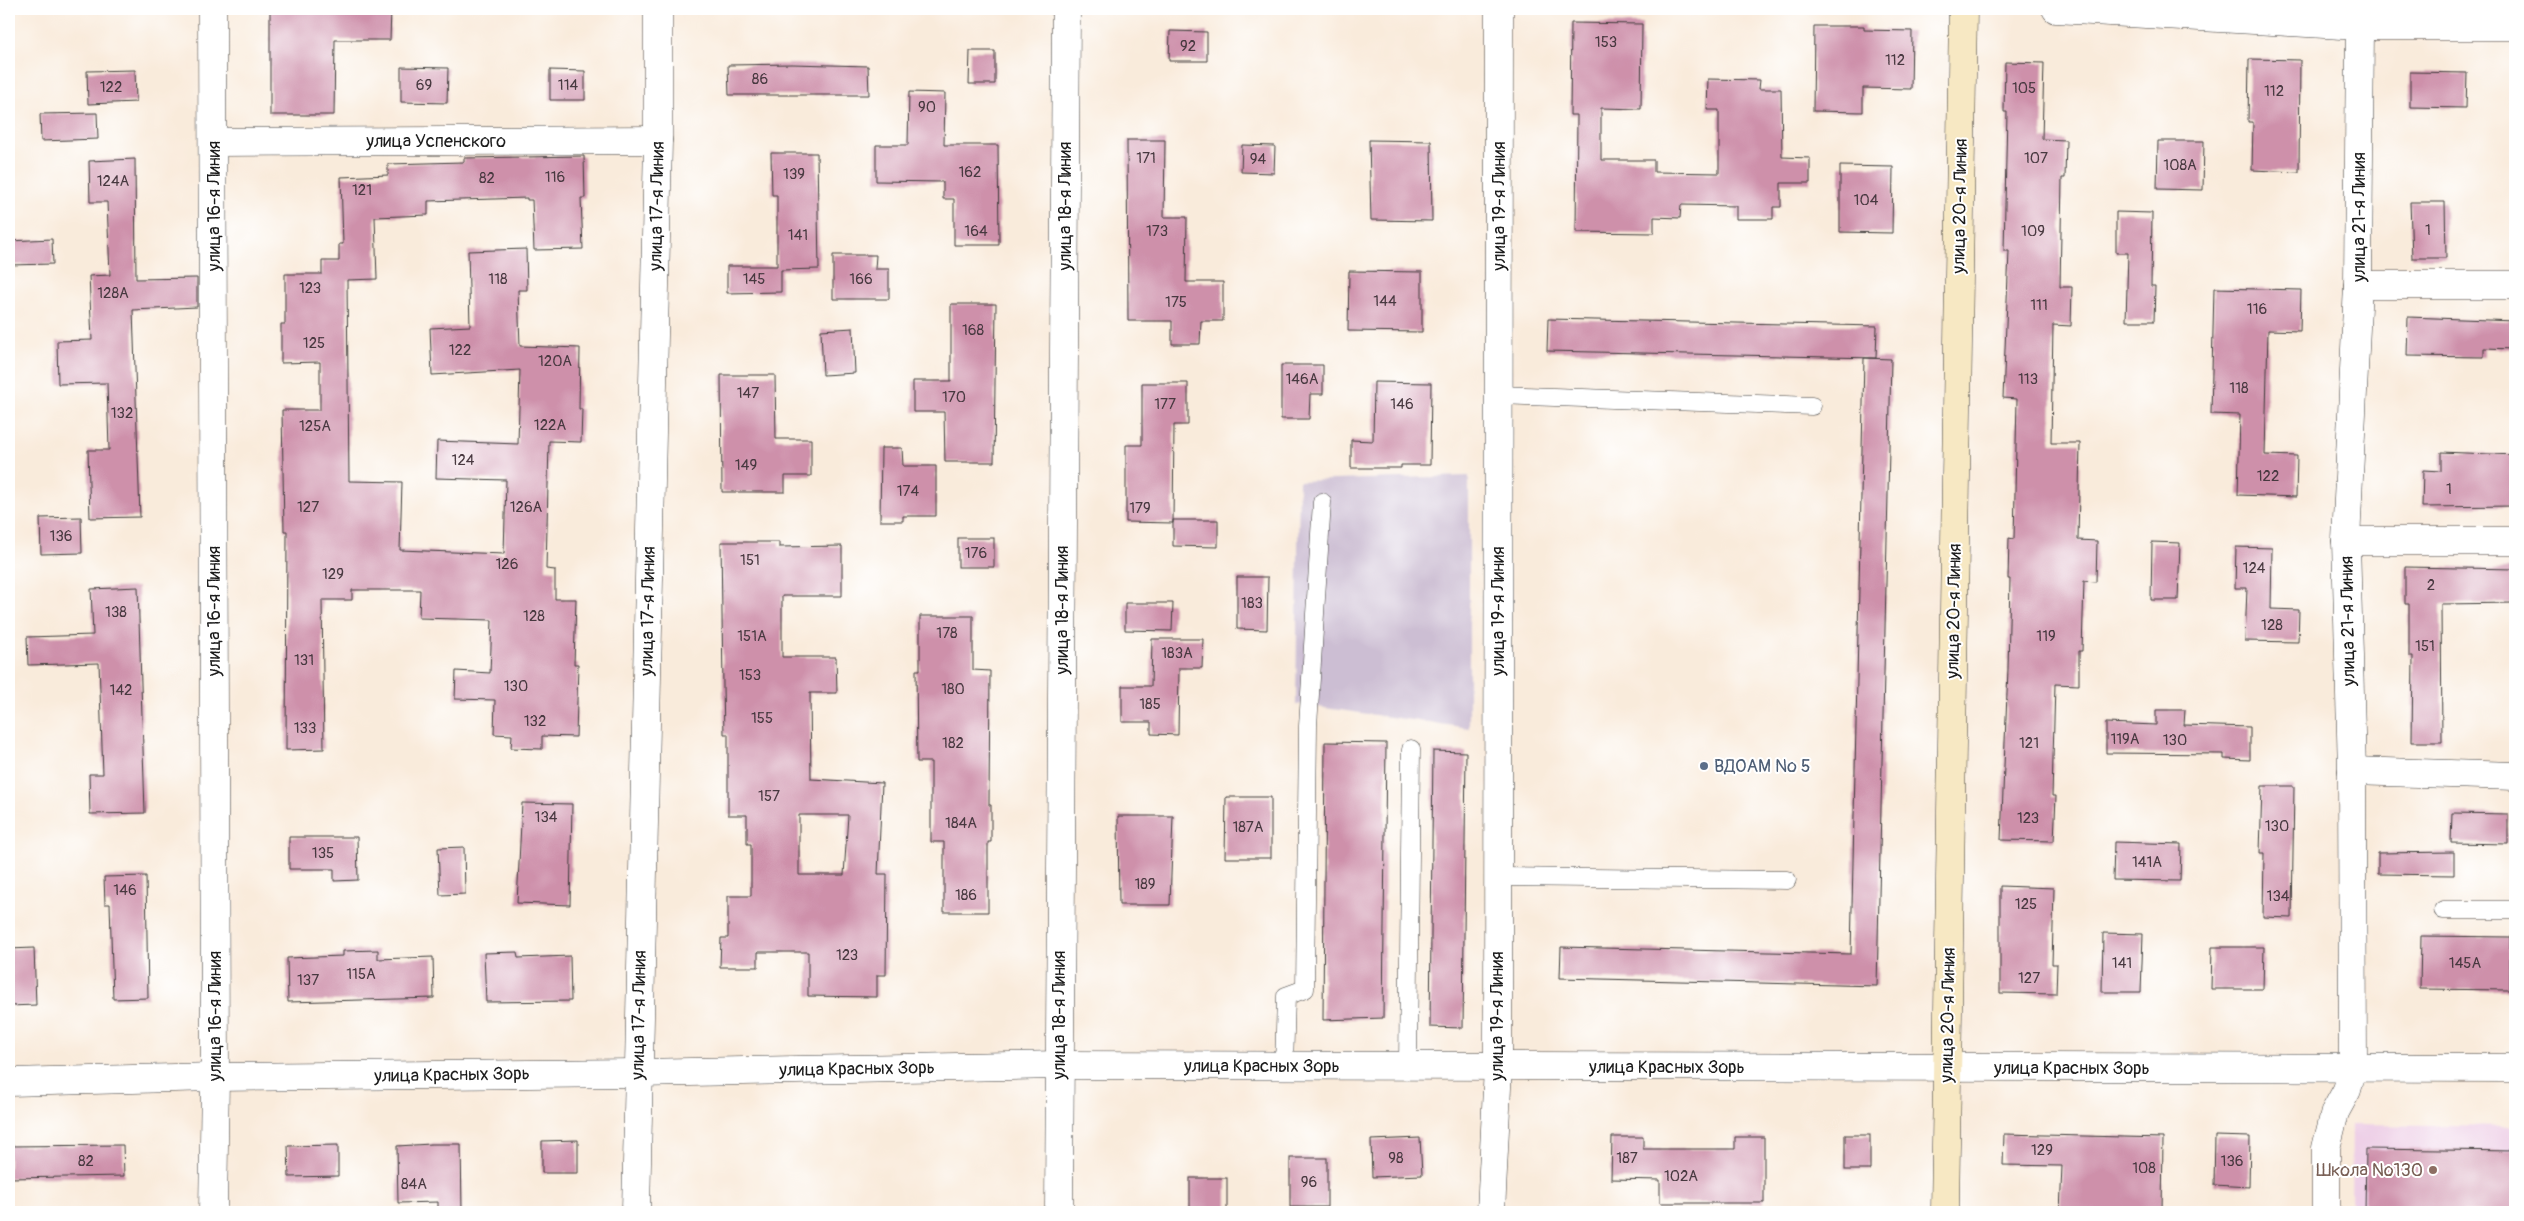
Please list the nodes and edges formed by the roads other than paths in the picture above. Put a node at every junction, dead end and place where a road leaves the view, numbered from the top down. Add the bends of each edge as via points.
1 (212, 9) edge
2 (658, 9) edge
3 (1066, 9) edge
4 (1499, 9) edge
5 (1962, 9) edge
6 (2056, 9) edge
7 (2360, 26) junction
8 (2515, 26) edge
9 (658, 140) junction
10 (214, 142) junction
11 (2358, 285) junction
12 (2515, 285) edge
13 (1499, 395) junction
14 (1812, 406) dead end
15 (1322, 502) dead end
16 (2346, 541) junction
17 (2515, 541) edge
18 (1411, 749) dead end
19 (2352, 772) junction
20 (2515, 776) edge
21 (1498, 877) junction
22 (1787, 880) dead end
23 (2443, 910) dead end
24 (2515, 910) edge
25 (1058, 1065) junction
26 (1284, 1066) junction
27 (1408, 1066) junction
28 (1498, 1067) junction
29 (1948, 1068) junction
30 (2353, 1068) junction
31 (2515, 1068) edge
32 (638, 1073) junction
33 (215, 1077) junction
34 (9, 1082) edge
35 (213, 1212) edge
36 (636, 1212) edge
37 (1059, 1212) edge
38 (1491, 1212) edge
39 (1945, 1212) edge
40 (2326, 1212) edge

1 - 10 street, улица 16-я Линия
2 - 9 street, улица 17-я Линия
3 - 25 street, улица 18-я Линия
4 - 13 street, улица 19-я Линия
5 - 29 main road, улица 20-я Линия
6 - 7 street
7 - 8 street
7 - 11 street, улица 21-я Линия
9 - 10 street, улица Успенского
9 - 32 street, улица 17-я Линия
10 - 33 street, улица 16-я Линия
11 - 12 street
11 - 16 street, улица 21-я Линия
13 - 14 lane
13 - 21 street, улица 19-я Линия
15 - 26 lane via 1308,726 1305,989 1286,996
16 - 17 street
16 - 19 street, улица 21-я Линия
18 - 27 lane
19 - 20 street
19 - 30 street, улица 21-я Линия
21 - 22 lane
21 - 28 street, улица 19-я Линия
23 - 24 lane
25 - 26 street, улица Красных Зорь
25 - 32 street, улица Красных Зорь
25 - 37 street, улица 18-я Линия
26 - 27 street, улица Красных Зорь
27 - 28 street, улица Красных Зорь
28 - 29 street, улица Красных Зорь
28 - 38 street, улица 19-я Линия
29 - 30 street, улица Красных Зорь
29 - 39 main road, улица 20-я Линия
30 - 31 street, улица Красных Зорь
30 - 40 street, улица 21-я Линия via 2347,1090 2335,1112 2326,1148
32 - 33 street, улица Красных Зорь
32 - 36 street, улица 17-я Линия
33 - 34 street, улица Красных Зорь
33 - 35 street, улица 16-я Линия

